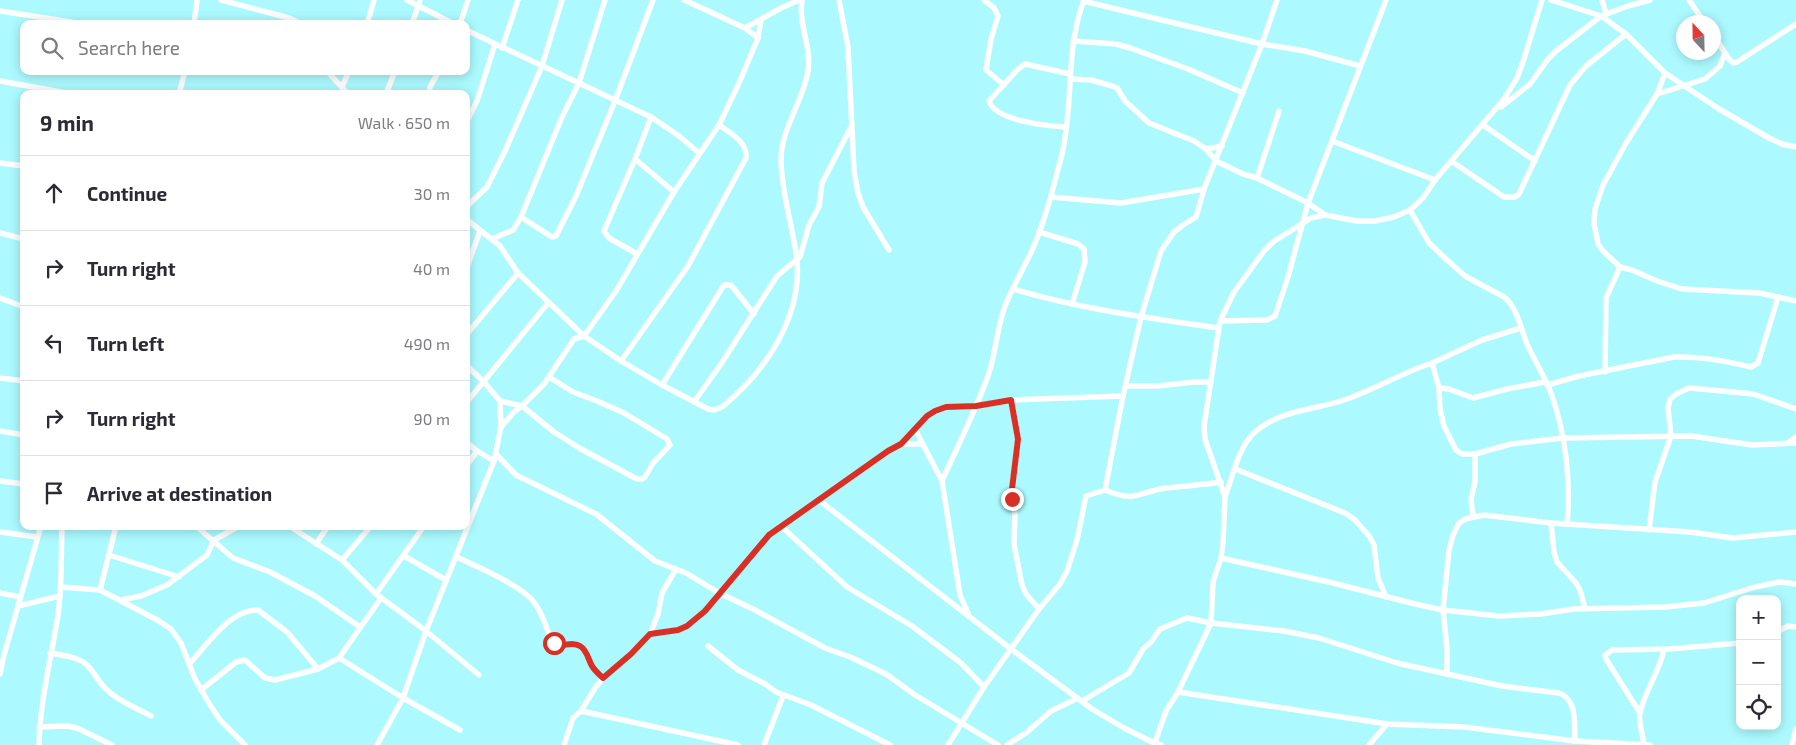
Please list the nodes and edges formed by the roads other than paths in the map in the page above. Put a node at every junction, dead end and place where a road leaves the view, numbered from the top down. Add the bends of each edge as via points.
1 (197, 0) edge
2 (221, 0) edge
3 (374, 0) edge
4 (407, 0) edge
5 (468, 0) edge
6 (518, 0) edge
7 (562, 0) edge
8 (605, 0) edge
9 (653, 0) edge
10 (684, 0) edge
11 (801, 0) edge
12 (839, 0) edge
13 (984, 0) edge
14 (1084, 0) edge
15 (1277, 0) edge
16 (1386, 0) edge
17 (1542, 0) edge
18 (1551, 0) edge
19 (1602, 0) edge
20 (1650, 0) edge
21 (1689, 0) edge
22 (419, 3) edge
23 (1630, 3) edge
24 (0, 10) edge
25 (1603, 15) junction
26 (1699, 15) edge
27 (60, 20) edge
28 (194, 20) edge
29 (293, 20) edge
30 (368, 20) edge
31 (413, 20) edge
32 (447, 20) edge
33 (461, 20) edge
34 (761, 20) junction
35 (1796, 24) edge
36 (746, 28) junction
37 (470, 32) edge
38 (1626, 34) junction
39 (758, 38) junction
40 (1072, 41) junction
41 (495, 44) junction
42 (1262, 44) junction
43 (1721, 47) edge
44 (502, 48) junction
45 (1725, 53) junction
46 (542, 66) junction
47 (1360, 66) junction
48 (1665, 73) junction
49 (184, 75) edge
50 (331, 75) edge
51 (347, 75) edge
52 (393, 75) edge
53 (437, 75) edge
54 (1070, 77) junction
55 (0, 81) edge
56 (579, 83) junction
57 (1004, 85) junction
58 (1682, 85) junction
59 (342, 87) junction
60 (50, 90) edge
61 (180, 90) edge
62 (345, 90) edge
63 (388, 90) edge
64 (430, 90) edge
65 (1243, 93) junction
66 (1657, 94) junction
67 (615, 101) junction
68 (1280, 111) dead end
69 (1495, 112) junction
70 (470, 115) edge
71 (651, 117) junction
72 (719, 125) junction
73 (852, 125) junction
74 (1483, 125) junction
75 (1066, 127) junction
76 (1332, 141) junction
77 (1222, 146) junction
78 (1796, 147) edge
79 (1206, 149) junction
80 (699, 153) junction
81 (635, 159) junction
82 (1216, 161) junction
83 (1451, 161) junction
84 (1535, 161) junction
85 (0, 163) edge
86 (20, 166) edge
87 (1257, 178) junction
88 (1435, 180) junction
89 (1204, 189) junction
90 (674, 192) junction
91 (1051, 197) junction
92 (470, 203) edge
93 (1308, 203) junction
94 (1410, 210) junction
95 (1325, 215) junction
96 (521, 217) junction
97 (470, 222) edge
98 (1302, 223) junction
99 (480, 231) junction
100 (1039, 232) junction
101 (0, 233) edge
102 (20, 238) edge
103 (492, 239) junction
104 (889, 250) dead end
105 (637, 254) junction
106 (470, 259) edge
107 (797, 261) junction
108 (1620, 268) junction
109 (518, 274) junction
110 (1013, 289) junction
111 (1778, 297) junction
112 (0, 298) edge
113 (1796, 301) edge
114 (548, 303) junction
115 (1072, 304) junction
116 (20, 306) edge
117 (754, 314) junction
118 (1141, 317) junction
119 (1219, 324) junction
120 (1521, 328) junction
121 (470, 331) edge
122 (584, 336) junction
123 (621, 361) junction
124 (1432, 363) junction
125 (470, 369) edge
126 (1605, 372) junction
127 (549, 377) junction
128 (0, 378) edge
129 (20, 380) edge
130 (484, 382) junction
131 (1211, 382) junction
132 (1546, 384) junction
133 (662, 385) junction
134 (1126, 386) junction
135 (1439, 388) junction
136 (1123, 396) junction
137 (470, 398) edge
138 (1011, 400) junction
139 (500, 401) junction
140 (694, 402) junction
141 (522, 406) junction
142 (976, 406) junction
143 (1796, 409) edge
144 (501, 428) junction
145 (914, 429) junction
146 (0, 432) edge
147 (20, 434) edge
148 (1671, 436) junction
149 (1796, 437) edge
150 (1563, 438) junction
151 (1788, 443) junction
152 (1796, 443) edge
153 (901, 444) junction
154 (922, 444) junction
155 (470, 445) edge
156 (477, 451) junction
157 (1475, 454) junction
158 (495, 458) junction
159 (470, 461) edge
160 (1235, 469) junction
161 (0, 481) edge
162 (942, 481) junction
163 (1221, 482) junction
164 (20, 484) edge
165 (1106, 490) junction
166 (1225, 497) junction
167 (820, 501) junction
168 (1473, 516) junction
169 (470, 521) edge
170 (1550, 523) junction
171 (1567, 524) junction
172 (782, 527) junction
173 (40, 530) edge
174 (62, 530) edge
175 (115, 530) edge
176 (201, 530) edge
177 (231, 530) edge
178 (295, 530) edge
179 (325, 530) edge
180 (368, 530) edge
181 (421, 530) edge
182 (467, 530) edge
183 (1649, 530) junction
184 (0, 532) edge
185 (1796, 532) edge
186 (37, 537) junction
187 (214, 540) junction
188 (316, 544) junction
189 (109, 555) junction
190 (404, 556) junction
191 (456, 557) junction
192 (1221, 558) junction
193 (342, 560) junction
194 (676, 569) junction
195 (179, 577) junction
196 (446, 580) junction
197 (1796, 584) edge
198 (61, 587) junction
199 (100, 590) junction
200 (0, 592) edge
201 (719, 593) junction
202 (60, 596) junction
203 (379, 596) junction
204 (20, 597) junction
205 (1386, 597) junction
206 (121, 600) junction
207 (18, 606) junction
208 (1585, 608) junction
209 (1038, 609) junction
210 (1443, 610) junction
211 (970, 616) junction
212 (1211, 623) junction
213 (1796, 626) edge
214 (360, 627) junction
215 (1781, 630) edge
216 (426, 631) junction
217 (650, 634) junction
218 (1736, 643) edge
219 (708, 646) dead end
220 (1664, 649) junction
221 (1011, 650) junction
222 (50, 653) junction
223 (2, 655) edge
224 (339, 658) junction
225 (189, 664) junction
226 (318, 669) junction
227 (0, 674) edge
228 (1448, 674) junction
229 (479, 675) dead end
230 (603, 678) junction
231 (984, 688) junction
232 (201, 690) junction
233 (1178, 692) junction
234 (784, 696) junction
235 (403, 698) junction
236 (1080, 699) junction
237 (580, 711) junction
238 (1640, 713) junction
239 (151, 716) dead end
240 (961, 722) junction
241 (1387, 724) junction
242 (39, 727) junction
243 (1796, 729) edge
244 (460, 730) dead end
245 (1575, 741) junction
246 (715, 742) edge
247 (1156, 744) edge
248 (38, 745) edge
249 (112, 745) edge
250 (245, 745) edge
251 (377, 745) edge
252 (564, 745) edge
253 (738, 745) edge
254 (764, 745) edge
255 (890, 745) edge
256 (948, 745) edge
257 (998, 745) edge
258 (1007, 745) edge
259 (1369, 745) edge
260 (1647, 745) edge
261 (1792, 745) edge

1 - 28 street
2 - 29 street
3 - 30 street
4 - 22 street
5 - 33 street
6 - 44 street
7 - 46 street
8 - 56 street
9 - 67 street
10 - 36 street
11 - 34 street
11 - 107 street via 808,71 784,139 781,161
12 - 73 street via 848,47
13 - 57 street via 998,16 987,71
14 - 40 street
14 - 42 street
15 - 42 street
16 - 47 street
17 - 69 street via 1517,78
18 - 25 street
19 - 25 street
20 - 23 street
21 - 26 street
22 - 31 street
22 - 32 street
23 - 25 street
24 - 27 street
25 - 38 street
25 - 69 street via 1556,51 1530,84
34 - 36 street
34 - 39 street
35 - 45 street via 1737,62
36 - 39 street
37 - 41 street
38 - 48 street
38 - 84 street via 1577,75
39 - 72 street
40 - 54 street
40 - 65 street via 1130,48
41 - 44 street
41 - 70 street
42 - 47 street via 1305,51
42 - 65 street
43 - 45 street
44 - 46 street
45 - 58 street via 1715,72 1705,79
46 - 56 street
46 - 92 street via 487,187
47 - 76 street
48 - 58 street
48 - 66 street
49 - 61 street
50 - 59 street
51 - 59 street
52 - 63 street
53 - 64 street
54 - 57 street via 1028,64 1017,70
54 - 75 street
54 - 79 street via 1117,88 1125,101 1149,123
55 - 60 street
56 - 67 street
56 - 96 street
57 - 75 street via 989,101 990,105 1020,121
58 - 66 street
58 - 78 street via 1769,138
59 - 62 street
65 - 77 street
66 - 108 street via 1613,166 1595,209 1598,244
67 - 71 street
67 - 96 street via 556,236 552,237
68 - 87 street
69 - 74 street
71 - 80 street
71 - 81 street
72 - 80 street
72 - 123 street via 745,147 746,158 688,266
73 - 104 street via 858,193
73 - 107 street via 822,182 819,208 804,236
74 - 83 street
74 - 84 street
75 - 91 street
76 - 88 street
76 - 93 street
77 - 79 street
77 - 82 street
79 - 82 street
80 - 90 street
81 - 90 street
81 - 105 street via 604,231
82 - 87 street
82 - 89 street
83 - 84 street via 1509,198 1519,194
83 - 88 street
85 - 86 street
87 - 93 street
88 - 94 street
89 - 91 street via 1121,203
89 - 118 street via 1196,217 1174,232 1161,251
90 - 105 street
91 - 100 street
93 - 95 street
93 - 98 street
94 - 95 street via 1375,220 1357,221
94 - 120 street via 1429,243 1446,259 1465,276 1509,301
95 - 98 street
96 - 103 street via 512,230
97 - 99 street
98 - 119 street via 1264,251 1234,292
98 - 119 street via 1275,316 1267,320
99 - 103 street
99 - 106 street
100 - 110 street
100 - 115 street via 1078,244 1084,249 1085,262
101 - 102 street
103 - 109 street via 508,256
105 - 122 street
107 - 117 street via 786,266 777,276
107 - 140 street via 792,310 764,365 722,407 708,409
108 - 111 street via 1682,289
108 - 126 street via 1606,298
109 - 114 street
109 - 121 street
110 - 115 street
110 - 142 street
111 - 113 street
111 - 126 street via 1755,366 1688,357 1635,364
112 - 116 street
114 - 122 street
114 - 130 street
115 - 118 street
117 - 133 street via 731,285 724,285
117 - 140 street
118 - 119 street
118 - 134 street
119 - 131 street
120 - 124 street via 1482,340
120 - 132 street
122 - 123 street
122 - 127 street via 574,339
123 - 133 street
124 - 135 street
124 - 160 street via 1344,400 1268,422 1246,442
125 - 130 street
126 - 132 street
127 - 141 street
127 - 141 street via 573,392 624,413 668,439 670,445 645,477 637,479 554,432
128 - 129 street
130 - 137 street
130 - 139 street
131 - 134 street
131 - 163 street via 1205,439
132 - 135 street via 1473,398
132 - 150 street
133 - 140 street
134 - 136 street
135 - 157 street via 1440,409 1449,438 1462,454
136 - 138 street
136 - 165 street
138 - 142 street
138 - 209 street via 1018,439 1012,489 1014,544 1022,585
139 - 141 street
139 - 144 street
141 - 144 street
142 - 145 street via 946,407 935,411
142 - 162 street
143 - 148 street via 1754,394 1689,388 1670,399
144 - 158 street
145 - 153 street
145 - 154 street
146 - 147 street
148 - 150 street
148 - 151 street via 1697,436 1752,445
148 - 183 street via 1656,482
149 - 151 street
150 - 157 street via 1511,444
150 - 171 street via 1569,502
151 - 152 street
153 - 154 street
153 - 167 street
154 - 162 street
155 - 156 street
156 - 158 street
156 - 159 street
157 - 168 street via 1471,499
158 - 169 street
158 - 194 street via 516,475 596,514 656,561
160 - 166 street
160 - 205 street via 1345,513 1355,520 1365,529 1374,545 1378,578
161 - 164 street
162 - 211 street via 960,595
163 - 165 street via 1164,489 1137,497
163 - 166 street
165 - 209 street via 1086,496 1078,540 1067,571
166 - 192 street
167 - 172 street
167 - 211 street
168 - 170 street
168 - 210 street via 1459,523 1453,535
170 - 171 street
170 - 208 street via 1557,562 1576,583
171 - 183 street
172 - 201 street via 762,542
172 - 231 street via 847,587 912,626 961,663
173 - 186 street
174 - 198 street
175 - 189 street
176 - 187 street
177 - 187 street
178 - 188 street
179 - 188 street
180 - 193 street
181 - 190 street
182 - 191 street
183 - 185 street via 1733,538
184 - 186 street
186 - 204 street
187 - 195 street via 207,555
187 - 214 street via 233,558 270,572 315,596
188 - 193 street
189 - 195 street
189 - 199 street
190 - 196 street
190 - 203 street
191 - 196 street
191 - 230 street via 497,577 532,600 554,643 582,647 593,668
192 - 205 street
192 - 212 street via 1213,582
193 - 203 street
194 - 201 street
194 - 217 street via 662,593
195 - 206 street via 151,593
196 - 216 street
197 - 208 street via 1780,582 1755,587 1704,603
198 - 199 street
198 - 202 street
199 - 206 street
200 - 204 street
201 - 217 street via 687,626
201 - 240 street via 825,648 886,674
202 - 207 street
202 - 222 street
203 - 214 street
203 - 216 street
204 - 207 street
205 - 210 street
206 - 225 street via 171,629 181,642
207 - 223 street
208 - 210 street via 1499,616
209 - 221 street
210 - 228 street
211 - 221 street
212 - 228 street via 1310,636 1397,663
212 - 233 street
212 - 236 street via 1187,618 1162,628 1143,649 1127,675
213 - 215 street
214 - 224 street
216 - 229 street
216 - 235 street
217 - 230 street
218 - 220 street
219 - 234 street via 738,670
220 - 238 street
220 - 238 street via 1612,650 1605,655
221 - 231 street
221 - 236 street
222 - 239 street via 81,661 107,691
222 - 242 street
223 - 227 street
224 - 226 street
224 - 235 street
225 - 226 street via 233,617 258,610 287,632
225 - 232 street
226 - 232 street via 275,680 265,678 241,660
228 - 245 street via 1565,696 1572,706
230 - 237 street
231 - 240 street
232 - 250 street via 220,720
233 - 241 street
233 - 247 street via 1166,711
234 - 254 street
234 - 255 street via 810,705
235 - 244 street
235 - 251 street
236 - 247 street
236 - 258 street via 1051,712 1026,734
237 - 246 street
237 - 252 street via 573,718
238 - 260 street
240 - 256 street
240 - 257 street
241 - 245 street via 1464,727
241 - 259 street
242 - 248 street
242 - 249 street via 68,726
243 - 261 street
245 - 260 street
246 - 253 street

